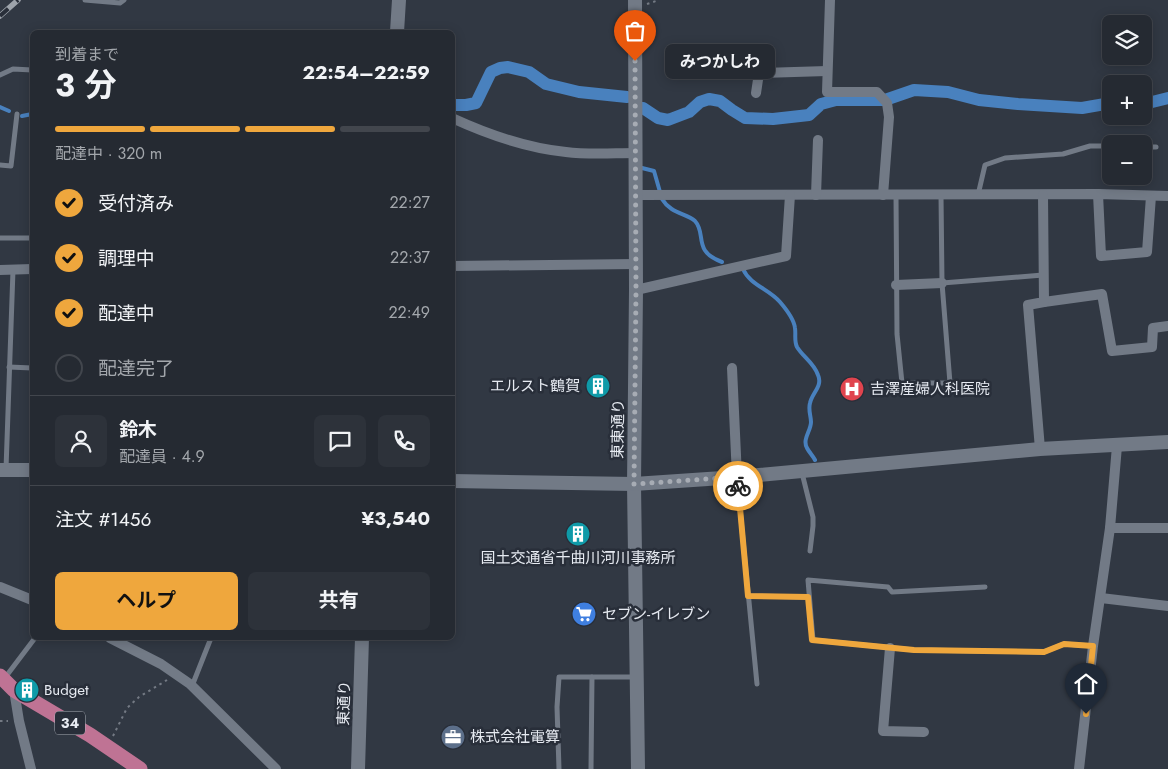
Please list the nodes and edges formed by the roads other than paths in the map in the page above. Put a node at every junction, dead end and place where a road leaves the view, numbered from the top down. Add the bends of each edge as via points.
1 (85, 0) edge
2 (124, 0) edge
3 (399, 0) edge
4 (635, 0) edge
5 (830, 0) edge
6 (397, 30) edge
7 (30, 70) edge
8 (828, 71) junction
9 (0, 75) edge
10 (756, 93) dead end
11 (18, 114) dead end
12 (455, 119) edge
13 (818, 140) dead end
14 (1102, 146) edge
15 (1152, 147) edge
16 (1156, 147) dead end
17 (636, 153) junction
18 (0, 165) edge
19 (1043, 194) junction
20 (1098, 194) junction
21 (636, 195) junction
22 (790, 195) junction
23 (816, 195) junction
24 (883, 195) junction
25 (896, 195) junction
26 (941, 195) junction
27 (978, 195) junction
28 (1151, 196) junction
29 (1168, 196) edge
30 (0, 238) edge
31 (30, 238) edge
32 (636, 264) junction
33 (455, 266) edge
34 (30, 269) edge
35 (0, 270) edge
36 (13, 270) junction
37 (1043, 274) junction
38 (942, 283) junction
39 (896, 285) junction
40 (636, 290) junction
41 (1044, 302) junction
42 (1168, 326) edge
43 (8, 367) junction
44 (30, 368) edge
45 (732, 368) dead end
46 (1168, 442) edge
47 (1117, 446) junction
48 (1040, 449) junction
49 (3, 470) edge
50 (30, 470) edge
51 (801, 470) junction
52 (737, 477) junction
53 (455, 481) edge
54 (634, 484) junction
55 (1110, 528) junction
56 (1168, 528) edge
57 (810, 551) dead end
58 (0, 587) edge
59 (985, 588) dead end
60 (748, 596) junction
61 (808, 597) junction
62 (1101, 598) junction
63 (30, 599) edge
64 (1168, 606) edge
65 (33, 640) edge
66 (114, 640) edge
67 (210, 640) edge
68 (362, 640) edge
69 (1093, 646) junction
70 (890, 648) junction
71 (592, 677) junction
72 (637, 677) junction
73 (6, 682) edge
74 (757, 684) dead end
75 (192, 687) junction
76 (924, 732) dead end
77 (31, 769) edge
78 (140, 769) edge
79 (276, 769) edge
80 (358, 769) edge
81 (559, 769) edge
82 (591, 769) edge
83 (638, 769) edge
84 (1079, 769) edge

1 - 2 lane via 120,3
3 - 6 street
4 - 17 street, 東東通り
5 - 8 street
7 - 9 lane via 13,69
8 - 10 street via 759,73
8 - 24 street via 826,92 877,92 885,100 889,116
11 - 18 lane via 11,166
12 - 17 street via 485,133 528,146 568,152
13 - 23 street
14 - 27 lane via 1063,154 1005,158 985,165
15 - 16 lane
17 - 21 street, 東東通り
19 - 20 street
19 - 27 street
19 - 37 street
20 - 28 street
20 - 28 street via 1101,256 1147,252
21 - 22 street
21 - 32 street, 東東通り
22 - 23 street
22 - 40 street via 786,256
23 - 24 street
24 - 25 street
25 - 26 street
25 - 39 lane
26 - 27 street
26 - 38 lane
28 - 29 street
30 - 31 lane
32 - 33 street
32 - 40 street, 東東通り
34 - 36 street
35 - 36 street
36 - 43 lane
37 - 38 lane
37 - 41 street
38 - 39 street
38 - 39 lane via 950,383 902,383
40 - 54 street, 東東通り
41 - 42 street via 1102,294 1112,351 1152,347 1153,328
41 - 48 street via 1028,305
43 - 44 lane
43 - 49 lane
45 - 52 street
46 - 47 street
47 - 48 street
47 - 55 street
48 - 51 street
49 - 50 street
51 - 52 street
51 - 57 lane via 813,517
52 - 54 street
52 - 60 lane
53 - 54 street
54 - 72 street, 東東通り
55 - 56 street
55 - 62 street
58 - 63 street
59 - 61 lane via 892,592 888,587 808,580
60 - 61 lane
60 - 74 lane
61 - 70 lane via 812,640
62 - 64 street
62 - 69 street
65 - 73 lane
66 - 75 street via 162,664
67 - 75 lane
68 - 80 street, 東通り
69 - 70 lane via 1064,644 1044,652
69 - 84 street
70 - 76 street via 883,731
71 - 72 lane
71 - 81 lane via 559,677
71 - 82 lane
72 - 83 street, 東東通り
73 - 77 street
73 - 78 main road, 34
75 - 79 street

